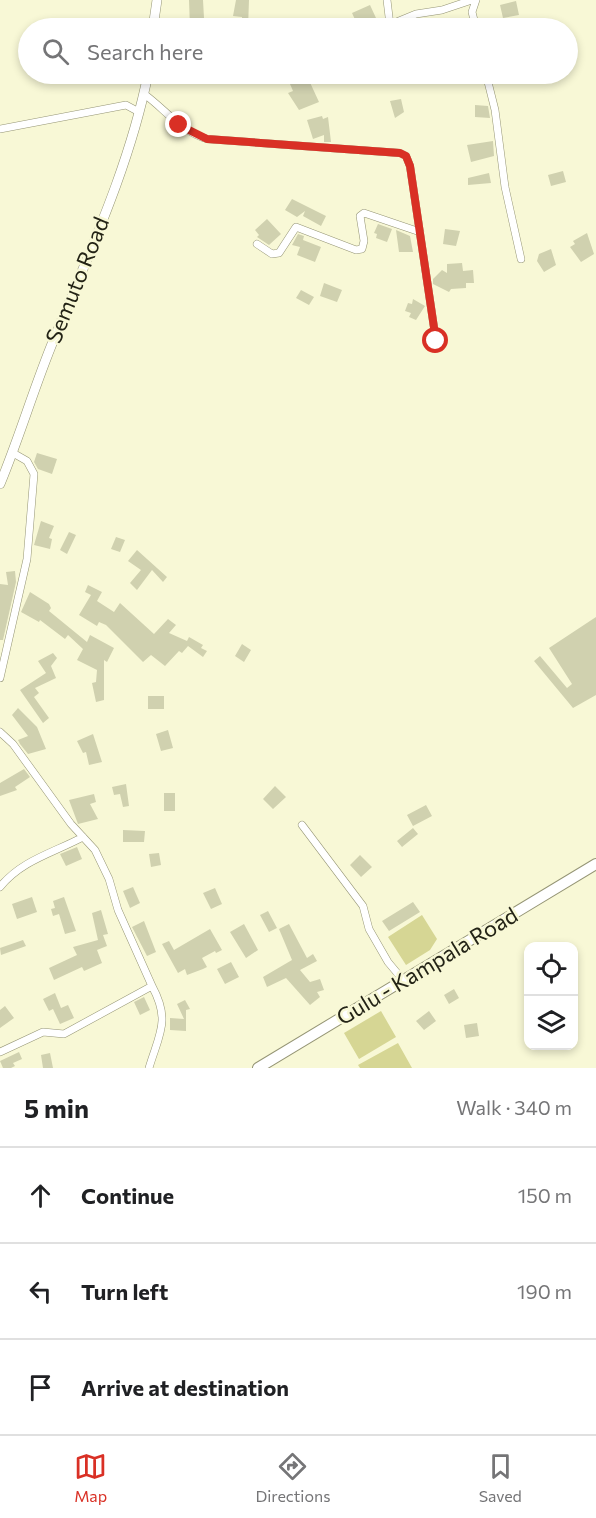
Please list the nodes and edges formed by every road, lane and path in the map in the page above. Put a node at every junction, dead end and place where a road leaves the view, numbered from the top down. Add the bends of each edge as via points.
1 (157, 0) edge
2 (387, 0) edge
3 (474, 0) edge
4 (154, 18) edge
5 (389, 18) edge
6 (406, 18) edge
7 (474, 18) edge
8 (146, 84) edge
9 (488, 84) edge
10 (144, 94) junction
11 (139, 112) junction
12 (0, 129) edge
13 (420, 232) junction
14 (257, 244) dead end
15 (521, 259) dead end
16 (436, 341) dead end
17 (13, 453) junction
18 (0, 484) edge
19 (0, 678) edge
20 (0, 732) edge
21 (302, 825) dead end
22 (83, 837) junction
23 (596, 864) edge
24 (0, 887) edge
25 (403, 980) junction
26 (152, 986) junction
27 (0, 1052) edge
28 (149, 1068) edge
29 (258, 1068) edge

1 - 4 main road
2 - 5 street
3 - 6 street
3 - 7 street
8 - 10 main road, Semuto Road
9 - 15 street
10 - 11 main road, Semuto Road
10 - 13 street via 179,125 207,139 400,153 410,166
11 - 12 street via 126,105
11 - 17 main road, Semuto Road
13 - 14 street via 364,213 360,216 362,249 296,227 279,253 272,254
13 - 16 street
17 - 18 main road, Semuto Road
17 - 19 street via 27,461 34,474 27,559
20 - 22 street
21 - 25 street via 363,906 369,929
22 - 24 street via 30,860
22 - 26 street via 95,850 110,879 118,910
23 - 25 main road, Gulu - Kampala Road
25 - 29 main road, Gulu - Kampala Road
26 - 27 street via 64,1034 43,1032
26 - 28 street via 163,1016 163,1029

